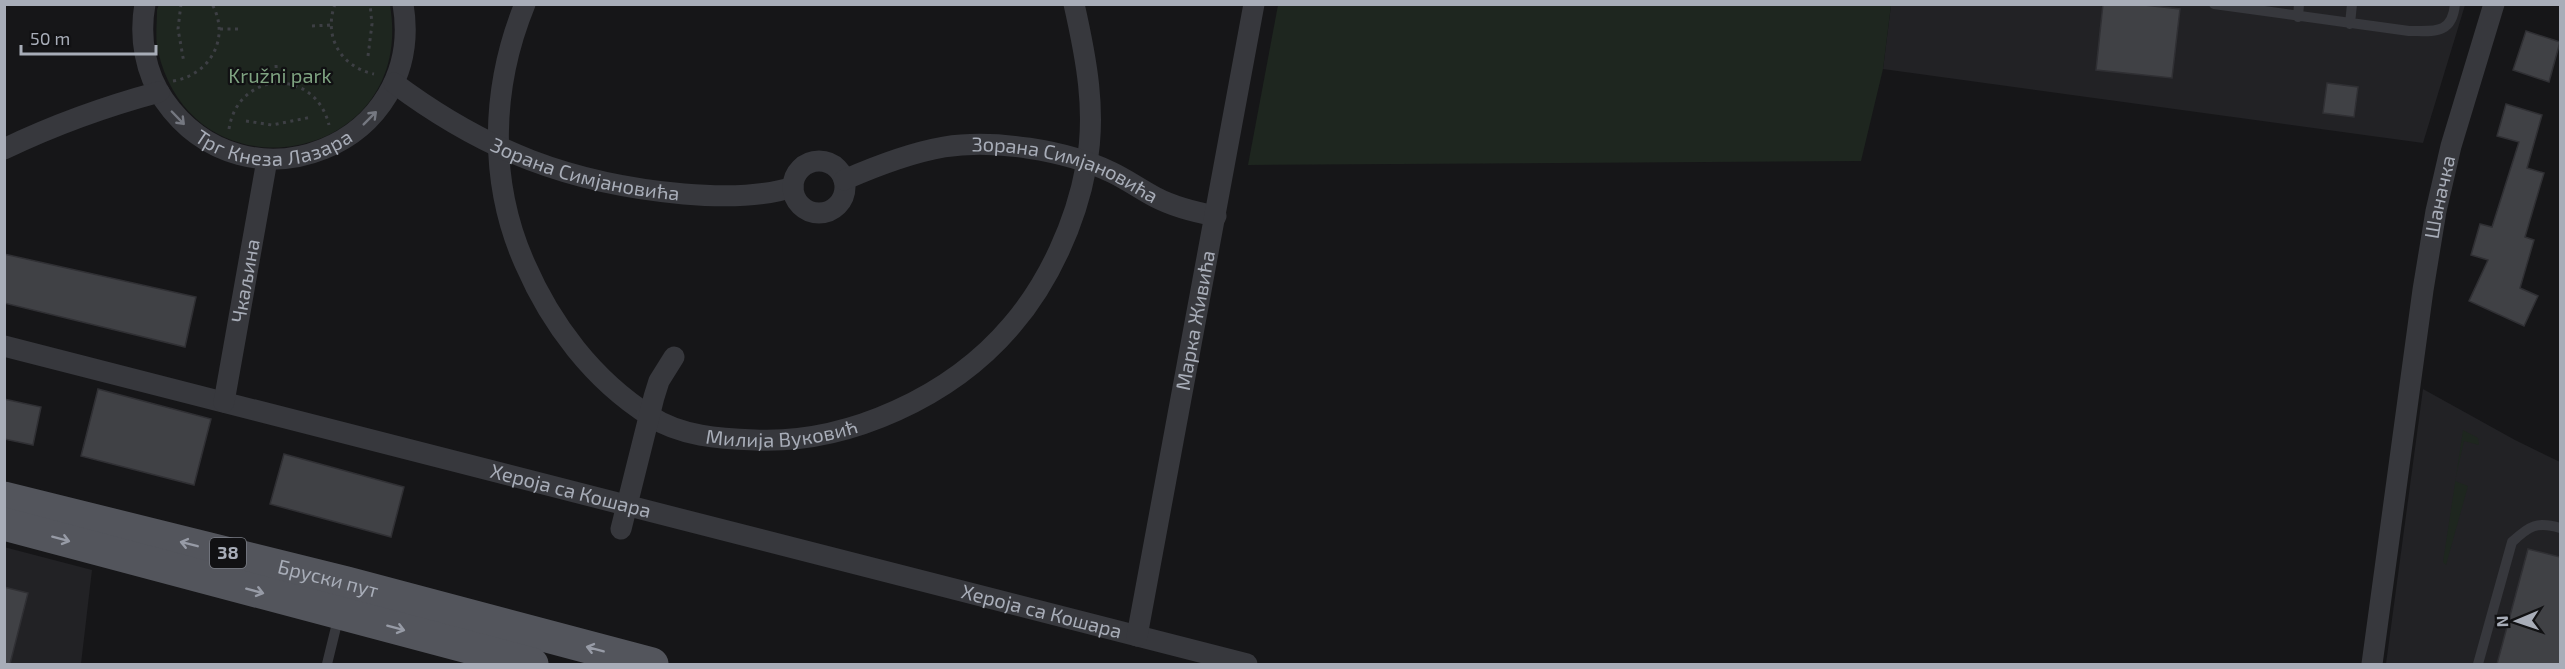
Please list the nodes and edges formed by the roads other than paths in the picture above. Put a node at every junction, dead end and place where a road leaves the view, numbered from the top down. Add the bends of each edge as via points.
1 (145, 4) edge
2 (403, 4) edge
3 (525, 4) edge
4 (1074, 4) edge
5 (1254, 4) edge
6 (2214, 4) edge
7 (2299, 4) edge
8 (2352, 4) edge
9 (2456, 4) edge
10 (2493, 4) edge
11 (2240, 7) edge
12 (2298, 17) junction
13 (2350, 24) junction
14 (389, 79) junction
15 (164, 87) junction
16 (498, 147) junction
17 (4, 149) edge
18 (267, 160) junction
19 (1087, 163) junction
20 (844, 180) junction
21 (793, 187) junction
22 (1216, 216) junction
23 (4, 346) edge
24 (674, 357) dead end
25 (224, 402) junction
26 (650, 417) junction
27 (4, 498) edge
28 (628, 505) junction
29 (4, 524) edge
30 (2560, 528) edge
31 (621, 529) dead end
32 (344, 598) junction
33 (1137, 636) junction
34 (327, 664) edge
35 (532, 664) edge
36 (652, 664) edge
37 (1247, 664) edge
38 (2372, 664) edge
39 (2478, 664) edge

1 - 15 street, Трг Кнеза Лазара via 143,43 149,68
2 - 14 street, Трг Кнеза Лазара via 404,54
3 - 16 street, Милија Вуковић via 505,63
4 - 19 street, Милија Вуковић via 1090,100
5 - 22 street, Марка Живића
6 - 11 lane
7 - 12 lane
8 - 13 lane
9 - 13 lane via 2447,26 2437,31 2409,32
10 - 38 street, Шаначка via 2436,211
11 - 12 lane
12 - 13 lane
14 - 16 street, Зорана Симјановића via 442,118
18 -> 14 street, Трг Кнеза Лазара via 298,158 328,149 346,138 378,110
15 - 17 street via 70,118
15 -> 18 street, Трг Кнеза Лазара via 174,114 193,133 224,150
16 - 21 street, Зорана Симјановића via 573,176 614,186 707,196 775,193
16 - 26 street, Милија Вуковић via 502,192 513,238 536,288 590,367
18 - 25 street, Чкаљина
19 - 20 street, Зорана Симјановића via 1017,147 947,147 876,166
19 - 22 street, Зорана Симјановића via 1157,198 1189,211
19 - 26 street, Милија Вуковић via 1060,247 1012,325 961,373 914,403 853,427 773,441 722,439 677,429
20 - 21 street via 828,163 812,162 798,172
20 - 21 street via 839,205 823,213 806,210
22 - 33 street, Марка Живића
23 - 25 street, Хероја са Кошара
24 - 26 street via 659,381
25 - 28 street, Хероја са Кошара
26 - 28 street
32 -> 27 main road, Бруски пут / 38
28 - 31 street
28 - 33 street, Хероја са Кошара
29 -> 32 main road, Бруски пут / 38
30 - 39 lane via 2547,524 2526,528 2512,542
32 - 34 lane
32 -> 35 main road, Бруски пут / 38
36 -> 32 main road, Бруски пут / 38
33 - 37 street, Хероја са Кошара

